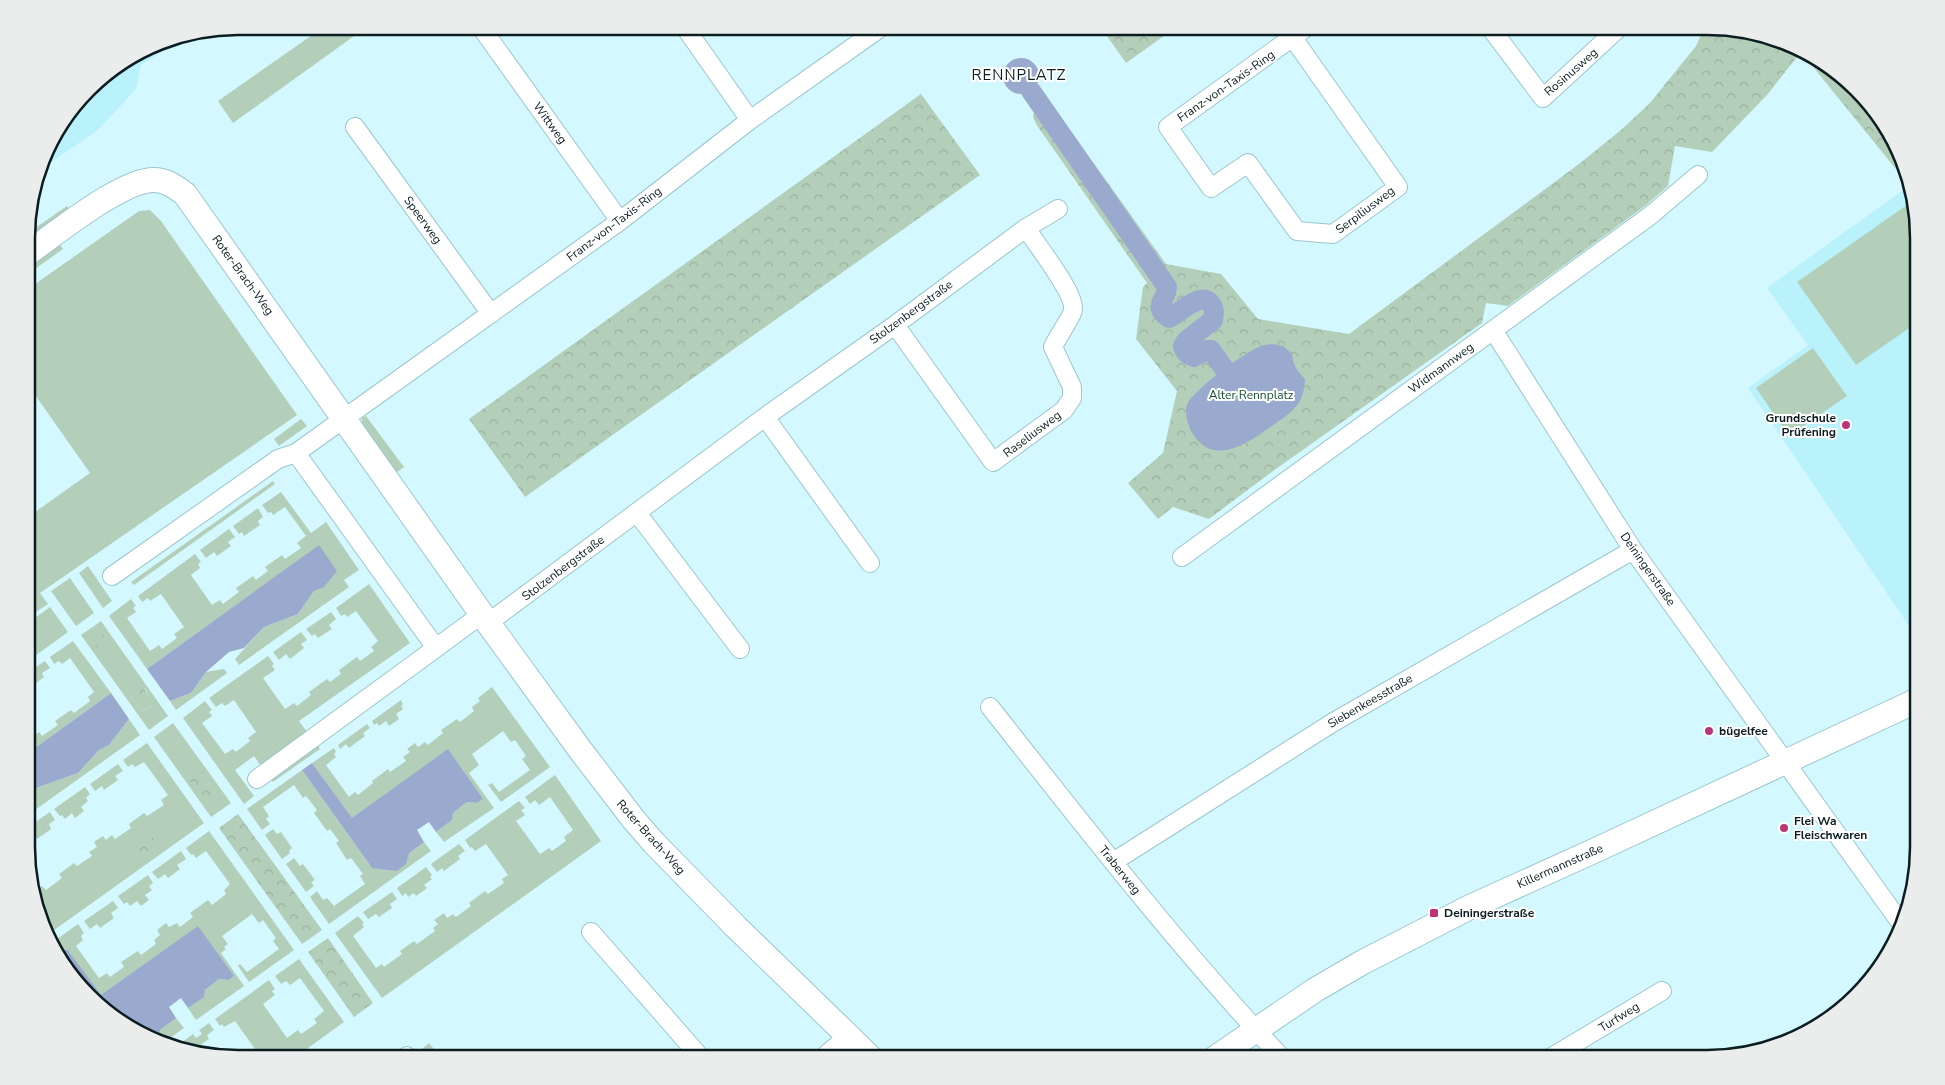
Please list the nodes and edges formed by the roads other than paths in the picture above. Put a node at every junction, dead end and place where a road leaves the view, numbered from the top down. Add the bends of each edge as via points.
1 (486, 35) edge
2 (690, 35) edge
3 (870, 35) edge
4 (1297, 35) edge
5 (1496, 35) edge
6 (1610, 35) edge
7 (1293, 38) junction
8 (750, 120) junction
9 (355, 127) dead end
10 (1168, 127) joint
11 (1698, 176) dead end
12 (1058, 209) dead end
13 (620, 221) junction
14 (1026, 228) junction
15 (35, 248) edge
16 (491, 314) junction
17 (895, 325) junction
18 (1494, 330) junction
19 (765, 417) junction
20 (344, 419) junction
21 (296, 453) junction
22 (637, 513) junction
23 (1633, 550) junction
24 (1182, 557) dead end
25 (870, 564) dead end
26 (112, 576) dead end
27 (485, 618) junction
28 (436, 648) junction
29 (740, 649) dead end
30 (1910, 704) edge
31 (990, 707) dead end
32 (1786, 762) junction
33 (257, 779) dead end
34 (1113, 862) junction
35 (1897, 918) edge
36 (591, 932) dead end
37 (1662, 991) dead end
38 (1255, 1030) junction
39 (848, 1036) junction
40 (694, 1050) edge
41 (832, 1050) edge
42 (863, 1050) edge
43 (1226, 1050) edge
44 (1274, 1050) edge
45 (1563, 1050) edge

1 - 13 street, Wittweg
2 - 8 street
3 - 8 street, Franz-von-Taxis-Ring
4 - 7 street, Franz-von-Taxis-Ring
5 - 6 street, Rosinusweg via 1543,98
7 - 10 street, Franz-von-Taxis-Ring
7 - 10 street, Serpiliusweg via 1398,187 1333,234 1297,231 1248,163 1211,188
8 - 13 street, Franz-von-Taxis-Ring
9 - 16 street, Speerweg
11 - 18 street, Widmannweg via 1652,215
12 - 14 street, Stolzenbergstraße
13 - 16 street, Franz-von-Taxis-Ring
14 - 17 street, Stolzenbergstraße
14 - 17 street, Raseliusweg via 1072,297 1074,310 1054,347 1072,387 1072,398 1064,410 1001,457 993,462
15 - 20 street, Roter-Brach-Weg via 115,192 140,182 172,183 185,194
16 - 20 street, Franz-von-Taxis-Ring
17 - 19 street, Stolzenbergstraße
18 - 23 street, Deiningerstraße
18 - 24 street, Widmannweg
19 - 22 street, Stolzenbergstraße
19 - 25 street
20 - 21 street
20 - 27 street, Roter-Brach-Weg
21 - 26 street via 278,458
21 - 28 street
22 - 27 street, Stolzenbergstraße
22 - 29 street
23 - 32 street, Deiningerstraße
23 - 34 street, Siebenkeesstraße via 1332,723
27 - 28 street
27 - 39 street, Roter-Brach-Weg via 580,751 654,844
28 - 33 street
30 - 32 street, Killermannstraße
31 - 34 street, Traberweg
32 - 35 street, Deiningerstraße
32 - 38 street, Killermannstraße via 1470,907 1323,985
34 - 38 street, Traberweg
36 - 40 street
37 - 45 street, Turfweg
38 - 43 street, Killermannstraße
38 - 44 street
39 - 41 street
39 - 42 street, Roter-Brach-Weg

